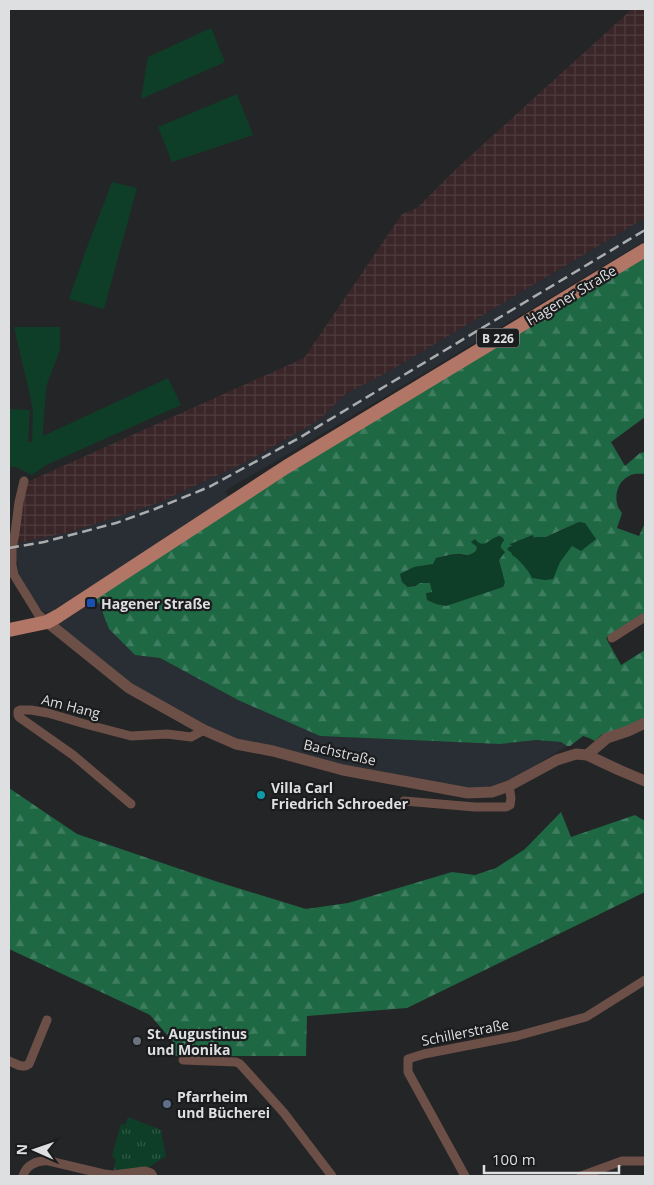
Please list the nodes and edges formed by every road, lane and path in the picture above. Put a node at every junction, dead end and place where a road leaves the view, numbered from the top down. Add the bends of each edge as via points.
1 (645, 250) edge
2 (24, 481) dead end
3 (645, 617) edge
4 (47, 622) junction
5 (9, 630) edge
6 (612, 638) dead end
7 (645, 724) edge
8 (204, 730) junction
9 (587, 755) junction
10 (645, 781) edge
11 (509, 786) junction
12 (404, 801) dead end
13 (131, 804) dead end
14 (645, 980) edge
15 (47, 1020) dead end
16 (182, 1060) dead end
17 (9, 1062) edge
18 (645, 1161) edge
19 (23, 1176) edge
20 (153, 1176) edge
21 (332, 1176) edge
22 (465, 1176) edge
23 (581, 1176) edge

1 - 4 main road, Hagener Straße / B 226 via 286,467
2 - 4 street via 12,565 14,575 38,614
3 - 6 street
4 - 5 main road, Hagener Straße / B 226
4 - 8 street, Bachstraße via 129,688
7 - 9 street via 607,738
8 - 11 street, Bachstraße via 236,744 397,780 468,793 492,792
8 - 13 street, Am Hang via 191,737 167,734 132,736 48,713 18,711 19,717 73,755
9 - 10 street
9 - 11 street, Bachstraße via 576,754 557,760
11 - 12 street via 511,798 510,805 506,807 475,808
14 - 22 street, Schillerstraße via 586,1017 517,1036 408,1059 408,1072
15 - 17 street via 29,1064 21,1066
16 - 21 street via 240,1064 284,1112
18 - 23 street via 622,1162
19 - 20 street via 30,1166 49,1161 104,1174 145,1171

